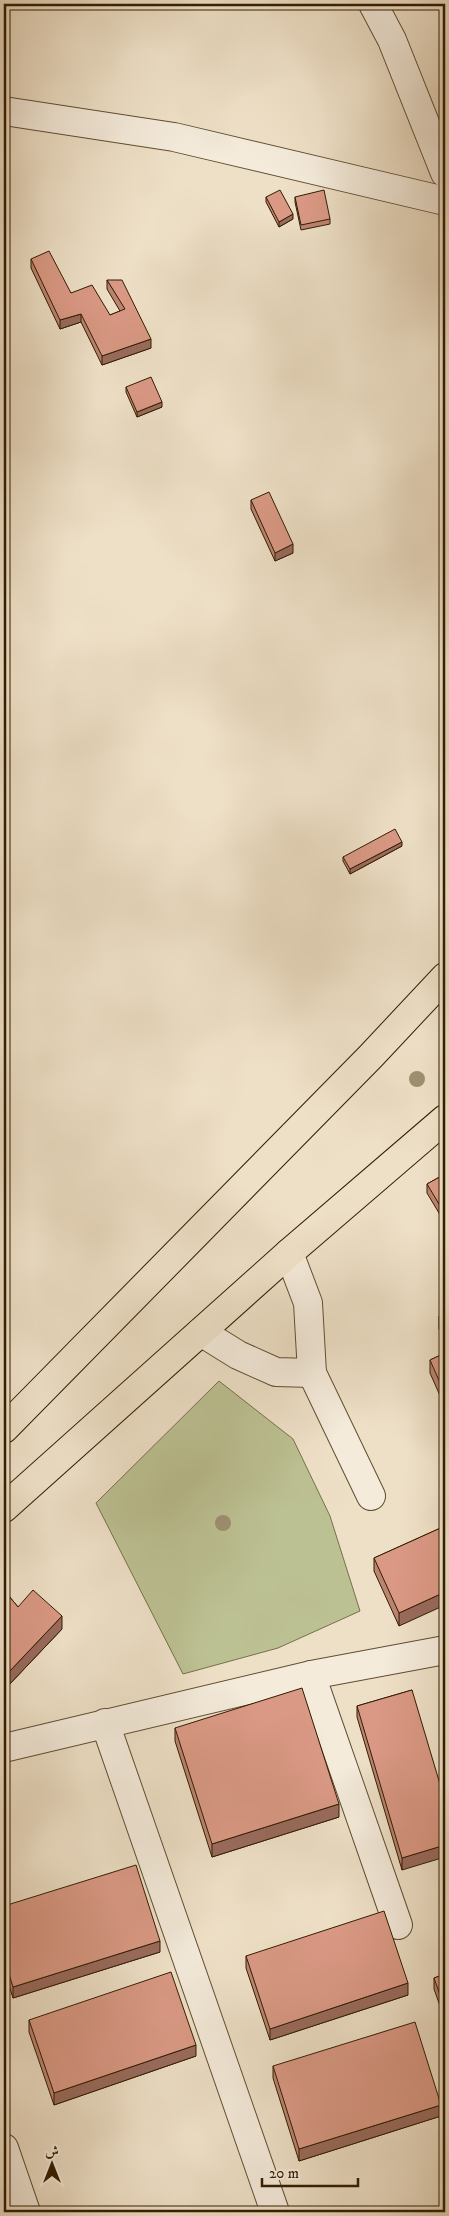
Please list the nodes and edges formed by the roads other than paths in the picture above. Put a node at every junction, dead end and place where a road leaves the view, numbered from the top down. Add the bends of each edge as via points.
1 (373, 4) edge
2 (4, 111) edge
3 (445, 173) edge
4 (445, 201) edge
5 (445, 978) edge
6 (445, 1119) edge
7 (289, 1253) junction
8 (201, 1332) junction
9 (312, 1373) junction
10 (4, 1428) edge
11 (371, 1496) dead end
12 (4, 1508) edge
13 (445, 1650) edge
14 (311, 1675) junction
15 (104, 1723) junction
16 (4, 1748) edge
17 (398, 1925) dead end
18 (4, 2148) edge
19 (26, 2212) edge
20 (275, 2212) edge

1 - 3 street via 392,40
2 - 4 street via 174,137
5 - 10 highway
6 - 7 highway
7 - 8 highway
7 - 9 street via 308,1303
8 - 9 street via 238,1355 276,1372
8 - 12 highway
9 - 11 street
13 - 14 street
14 - 15 street
14 - 17 street
15 - 16 street
15 - 20 street
18 - 19 street

